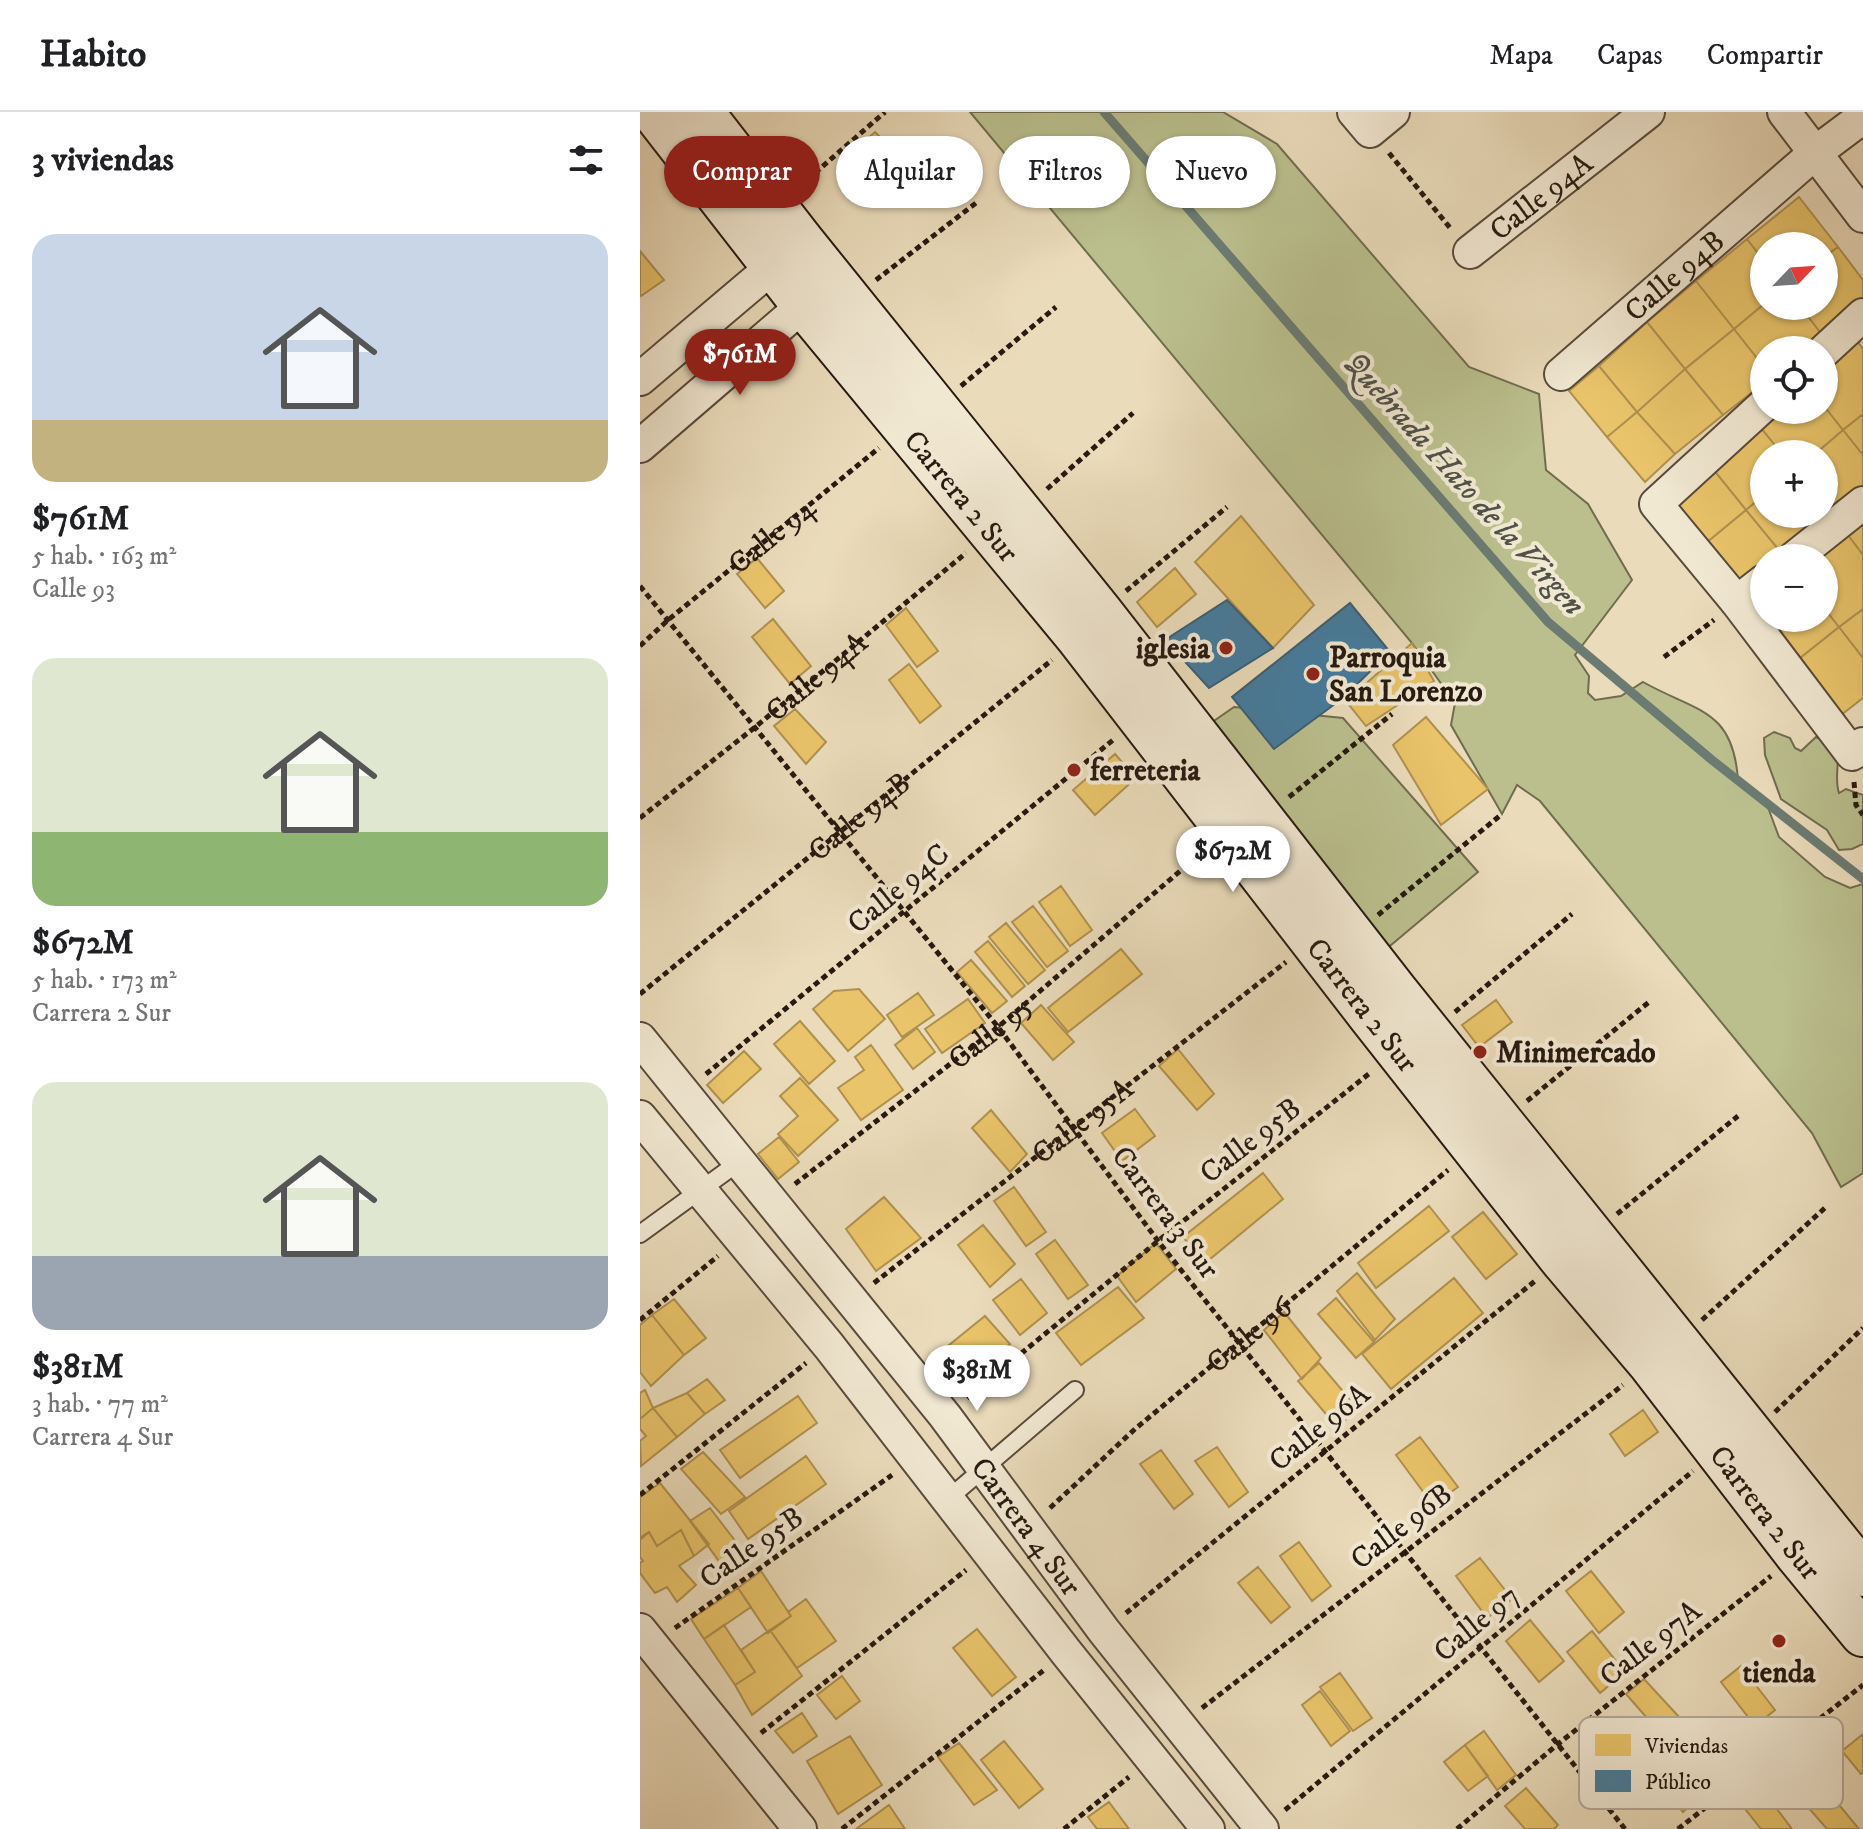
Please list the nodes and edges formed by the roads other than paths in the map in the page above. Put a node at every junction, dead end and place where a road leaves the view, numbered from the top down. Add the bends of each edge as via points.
1 (654, 112) edge
2 (701, 112) edge
3 (1648, 112) edge
4 (1784, 112) edge
5 (1863, 117) edge
6 (1815, 153) junction
7 (1863, 216) edge
8 (1470, 252) road end
9 (787, 254) junction
10 (829, 295) junction
11 (1863, 315) edge
12 (1838, 338) edge
13 (1561, 374) dead end
14 (640, 379) edge
15 (1750, 418) edge
16 (640, 446) edge
17 (1863, 503) edge
18 (1812, 544) edge
19 (1750, 592) edge
20 (1737, 602) junction
21 (1090, 625) junction
22 (1858, 749) edge
23 (1332, 939) junction
24 (640, 1039) edge
25 (640, 1117) edge
26 (739, 1162) junction
27 (700, 1189) junction
28 (640, 1234) edge
29 (1075, 1390) dead end
30 (1735, 1443) junction
31 (984, 1468) junction
32 (948, 1499) junction
33 (1863, 1574) edge
34 (1860, 1625) edge
35 (646, 1638) edge
36 (1268, 1824) edge
37 (800, 1829) edge
38 (1208, 1829) edge

1 - 9 street, Carrera 2 Sur
2 - 9 street, Carrera 2 Sur via 775,207
3 - 8 street, Calle 94A
4 - 6 street
5 - 6 street, Calle 94B
6 - 7 street
6 - 13 street, Calle 94B
9 - 10 street, Carrera 2 Sur
9 - 14 street
10 - 16 street
10 - 21 street, Carrera 2 Sur via 920,417
11 - 12 street
15 - 20 street via 1656,504
17 - 18 street
19 - 20 street
20 - 22 street
21 - 23 street, Carrera 2 Sur via 1260,820
21 - 23 street, Carrera 2 Sur via 1141,718
23 - 30 street, Carrera 2 Sur
24 - 26 street, Carrera 4 Sur
25 - 27 street, Carrera 4 Sur
26 - 27 lane
26 - 31 street, Carrera 4 Sur
27 - 28 lane
27 - 32 street, Carrera 4 Sur
29 - 31 lane
30 - 33 street, Carrera 2 Sur
30 - 34 street, Carrera 2 Sur via 1798,1555
31 - 32 lane
31 - 36 street, Carrera 4 Sur via 1104,1631
32 - 38 street, Carrera 4 Sur
35 - 37 street

